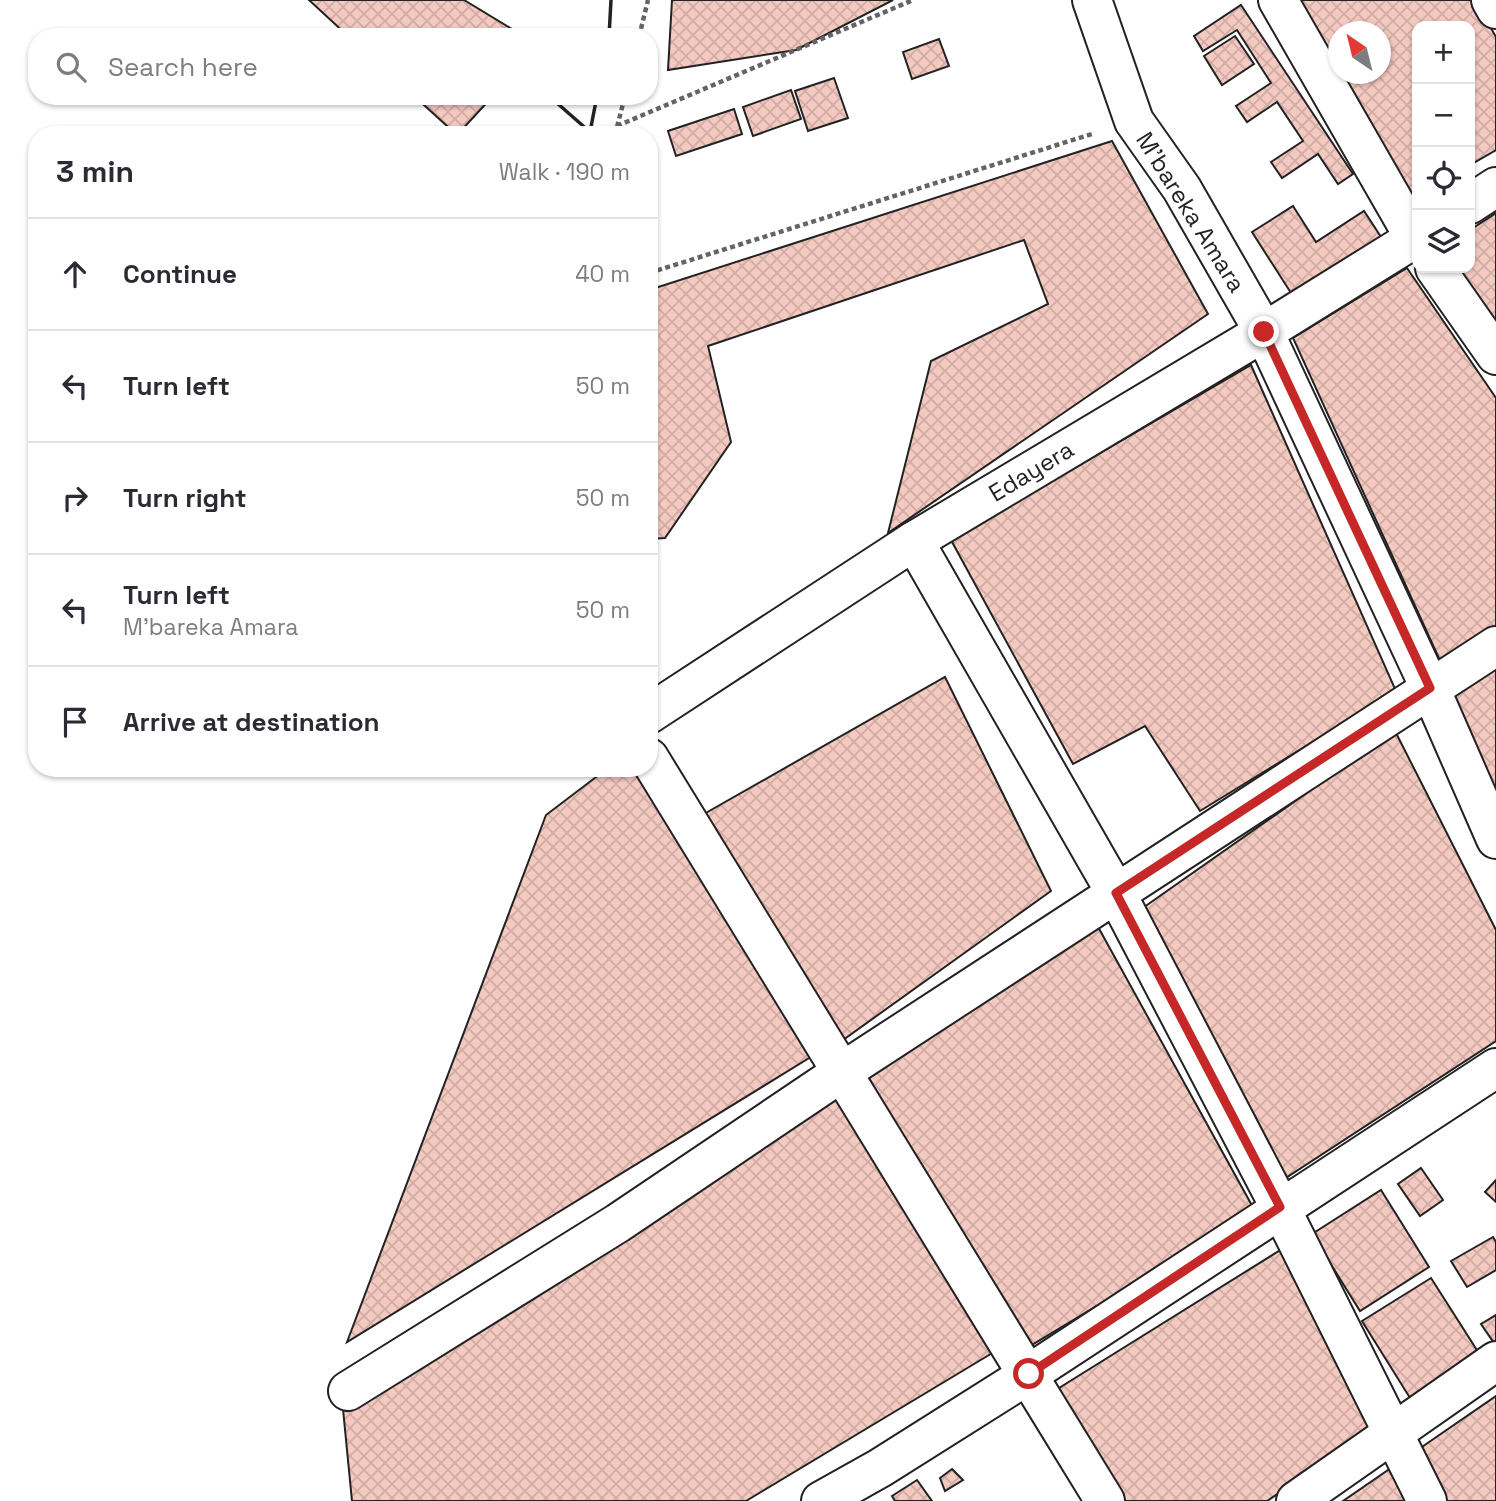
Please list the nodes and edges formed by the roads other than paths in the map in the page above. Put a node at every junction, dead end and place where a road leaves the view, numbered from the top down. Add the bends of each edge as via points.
1 (1092, 0) edge
2 (1278, 0) edge
3 (1491, 0) edge
4 (1496, 9) edge
5 (1496, 187) edge
6 (1475, 201) edge
7 (1412, 231) edge
8 (1412, 251) edge
9 (1440, 273) edge
10 (1264, 332) junction
11 (1496, 355) edge
12 (914, 541) junction
13 (1496, 646) edge
14 (1430, 688) junction
15 (658, 708) edge
16 (658, 773) edge
17 (1496, 839) edge
18 (1116, 893) junction
19 (1496, 1068) edge
20 (842, 1072) junction
21 (1280, 1207) junction
22 (1496, 1361) edge
23 (1029, 1374) junction
24 (348, 1391) dead end
25 (1393, 1434) junction
26 (821, 1501) edge
27 (1105, 1501) edge
28 (1296, 1501) edge
29 (1427, 1501) edge

1 - 10 street, M'bareka Amara via 1134,121 1182,189
2 - 7 street
3 - 4 street
5 - 6 street
8 - 10 street, Edayera
9 - 11 street
10 - 12 street, Edayera
10 - 14 street, M'bareka Amara
12 - 15 street, Edayera
12 - 18 street
13 - 14 street
14 - 17 street, M'bareka Amara
14 - 18 street
16 - 20 street
18 - 20 street
18 - 21 street
19 - 21 street
20 - 23 street
20 - 24 street via 618,1223
21 - 23 street
21 - 25 street
22 - 25 street
23 - 26 street
23 - 27 street
25 - 28 street
25 - 29 street

